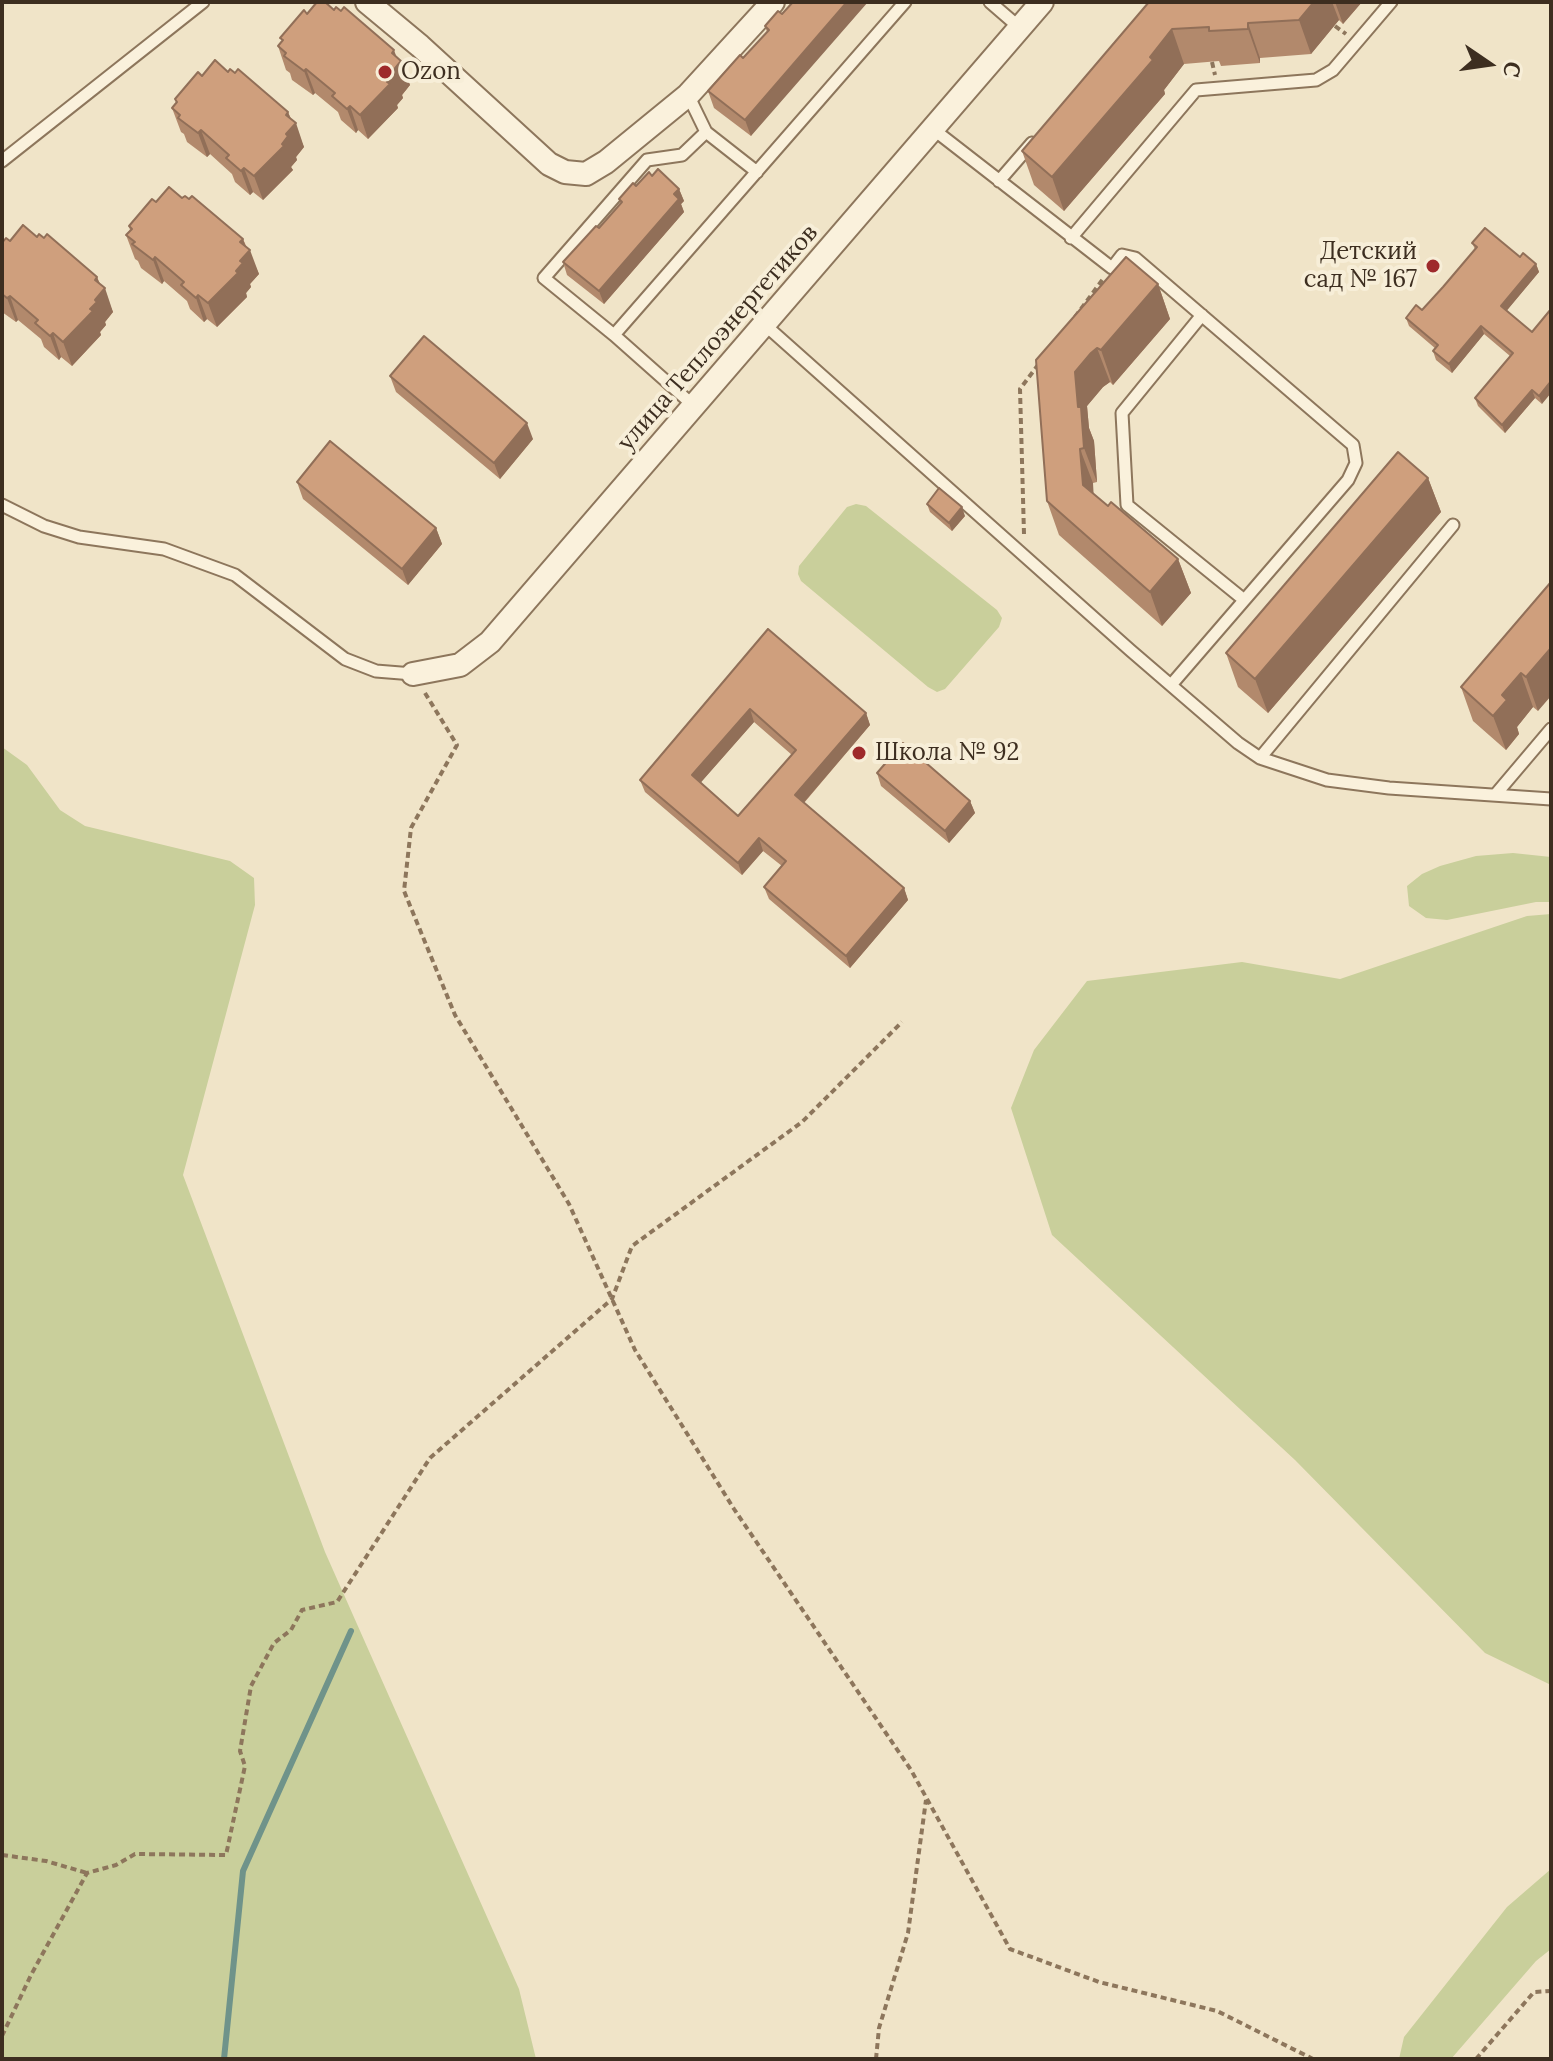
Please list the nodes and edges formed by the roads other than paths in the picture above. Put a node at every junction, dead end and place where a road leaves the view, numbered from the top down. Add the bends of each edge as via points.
1 (203, 2) edge
2 (367, 2) edge
3 (773, 2) edge
4 (905, 2) edge
5 (990, 2) edge
6 (1042, 2) edge
7 (1391, 2) edge
8 (1020, 28) junction
9 (688, 95) junction
10 (933, 129) junction
11 (1044, 129) edge
12 (706, 132) junction
13 (2, 161) edge
14 (757, 172) junction
15 (999, 181) junction
16 (1071, 238) junction
17 (1202, 315) junction
18 (764, 324) junction
19 (614, 335) junction
20 (694, 406) junction
21 (2, 505) edge
22 (1453, 525) dead end
23 (1243, 599) junction
24 (413, 674) joint
25 (1171, 685) junction
26 (1551, 729) edge
27 (1260, 758) junction
28 (1496, 794) junction
29 (1551, 799) edge

1 - 13 lane
2 - 9 street via 549,164 565,172 586,174 606,162
3 - 9 street
4 - 14 lane
5 - 8 lane
6 - 8 street, улица Теплоэнергетиков
7 - 16 lane via 1333,70 1316,80 1196,90
8 - 10 street, улица Теплоэнергетиков
9 - 12 lane
10 - 15 lane
10 - 18 street, улица Теплоэнергетиков
11 - 15 lane
12 - 14 lane
12 - 19 lane via 682,155 647,160 544,278
14 - 19 lane
15 - 16 lane
16 - 17 lane via 1112,268 1122,255 1135,258
17 - 23 lane via 1122,413 1127,505
17 - 23 lane via 1353,445 1356,463 1348,480
18 - 20 street, улица Теплоэнергетиков
18 - 25 lane
19 - 20 lane
20 - 24 street, улица Теплоэнергетиков via 490,642 460,665
21 - 24 lane via 79,537 164,549 235,575 345,659 376,671
22 - 27 lane
23 - 25 lane
25 - 27 lane
26 - 28 lane
27 - 28 lane via 1327,780
28 - 29 lane

